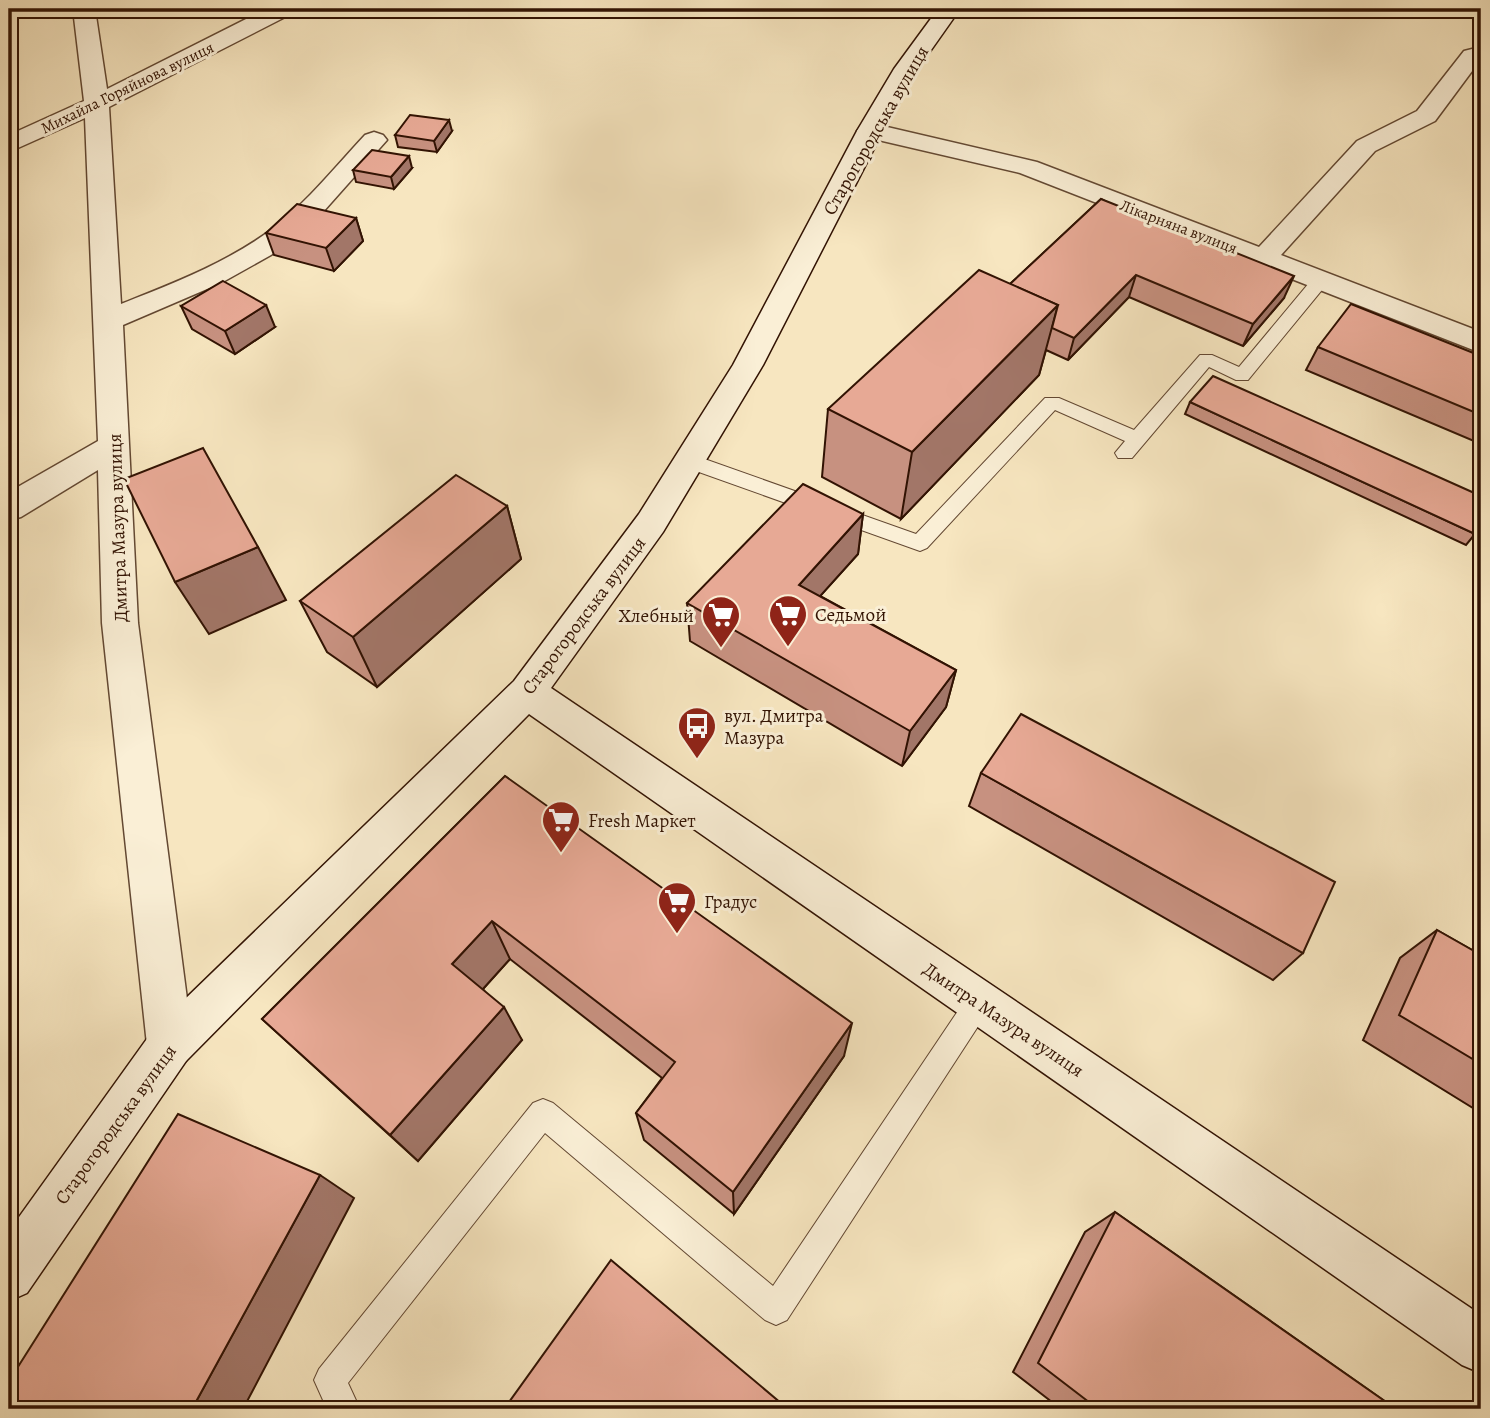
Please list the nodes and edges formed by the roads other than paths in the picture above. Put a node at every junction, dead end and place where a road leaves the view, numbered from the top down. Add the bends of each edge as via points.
1 (84, 9) edge
2 (283, 9) edge
3 (949, 9) edge
4 (1472, 56) dead end
5 (97, 104) junction
6 (870, 131) junction
7 (374, 140) dead end
8 (9, 144) edge
9 (1263, 259) junction
10 (1320, 281) junction
11 (107, 321) junction
12 (1481, 343) edge
13 (114, 446) junction
14 (689, 461) junction
15 (9, 508) edge
16 (527, 692) junction
17 (979, 1002) junction
18 (170, 1045) junction
19 (9, 1274) edge
20 (1481, 1346) edge
21 (344, 1409) edge

1 - 5 street, Дмитра Мазура вулиця
2 - 5 street, Михайла Горяйнова вулиця
3 - 6 street, Старогородська вулиця
4 - 9 street via 1426,116 1366,146
5 - 8 street, Михайла Горяйнова вулиця
5 - 11 street, Дмитра Мазура вулиця
6 - 9 street, Лікарняна вулиця via 1028,167
6 - 14 street, Старогородська вулиця via 747,365
7 - 11 street via 303,216 262,247 195,285
9 - 10 street, Лікарняна вулиця
10 - 12 street, Лікарняна вулиця
10 - 14 lane via 1242,376 1206,359 1131,446 1052,402 920,543
11 - 13 street, Дмитра Мазура вулиця
13 - 15 street
13 - 18 street, Дмитра Мазура вулиця via 120,623
14 - 16 street, Старогородська вулиця via 651,523
16 - 17 street, Дмитра Мазура вулиця
16 - 18 street, Старогородська вулиця
17 - 20 street, Дмитра Мазура вулиця
17 - 21 lane via 776,1309 543,1113 330,1380
18 - 19 street, Старогородська вулиця

